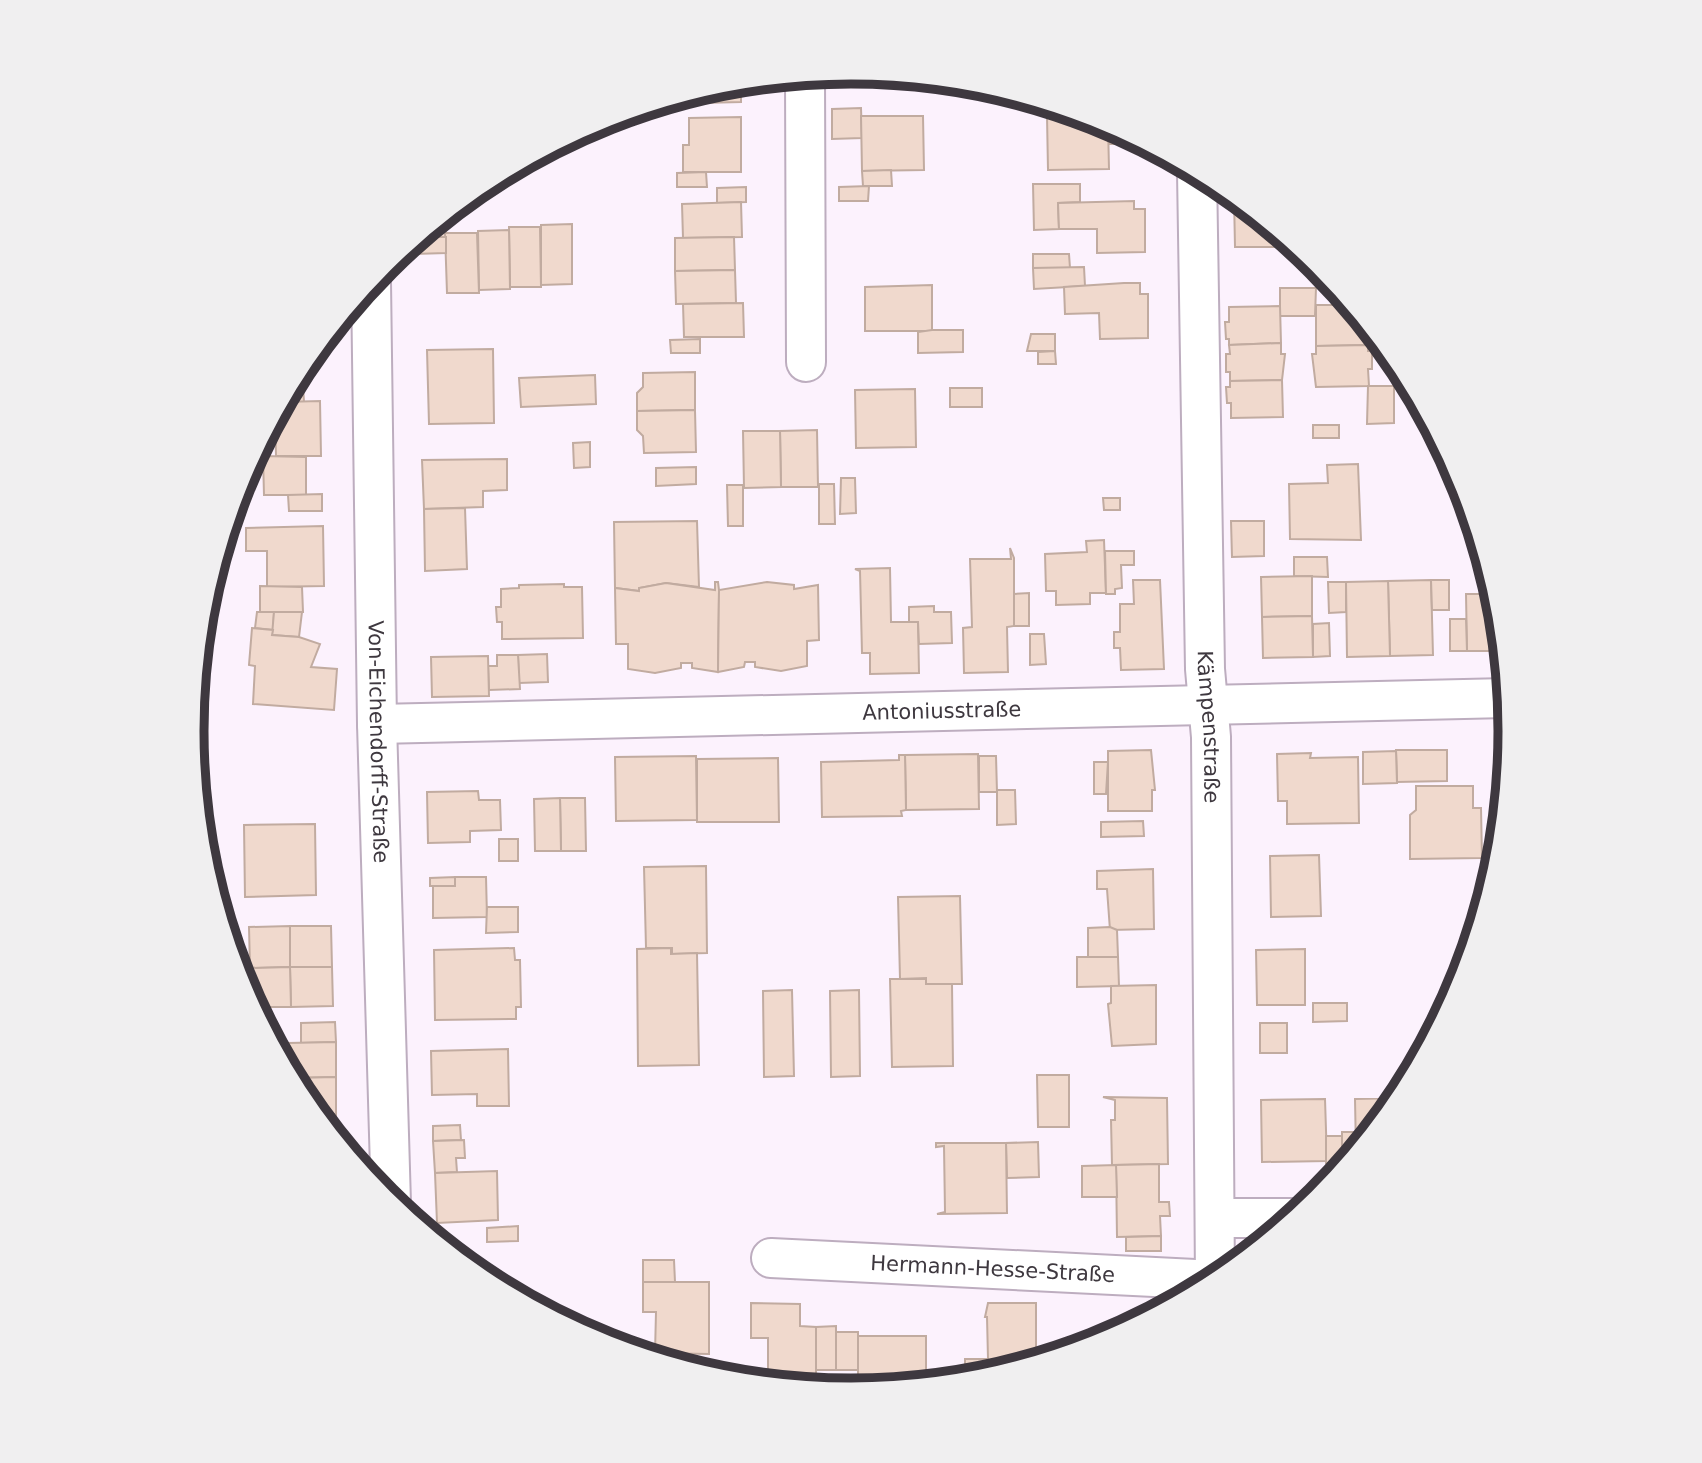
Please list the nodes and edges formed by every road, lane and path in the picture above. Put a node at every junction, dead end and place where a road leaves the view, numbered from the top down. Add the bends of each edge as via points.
1 (805, 85) edge
2 (1197, 185) edge
3 (371, 297) edge
4 (806, 362) dead end
5 (1497, 698) edge
6 (1207, 704) junction
7 (377, 724) junction
8 (391, 1186) edge
9 (1216, 1217) junction
10 (1278, 1218) edge
11 (771, 1258) dead end
12 (1215, 1267) edge
13 (1195, 1280) edge

1 - 4 street
2 - 6 street, Kämpenstraße
3 - 7 street, Von-Eichendorff-Straße
5 - 6 street, Antoniusstraße
6 - 7 street, Antoniusstraße
6 - 9 street, Kämpenstraße
7 - 8 street, Von-Eichendorff-Straße
9 - 10 street
9 - 12 street, Kämpenstraße
11 - 13 street, Hermann-Hesse-Straße

